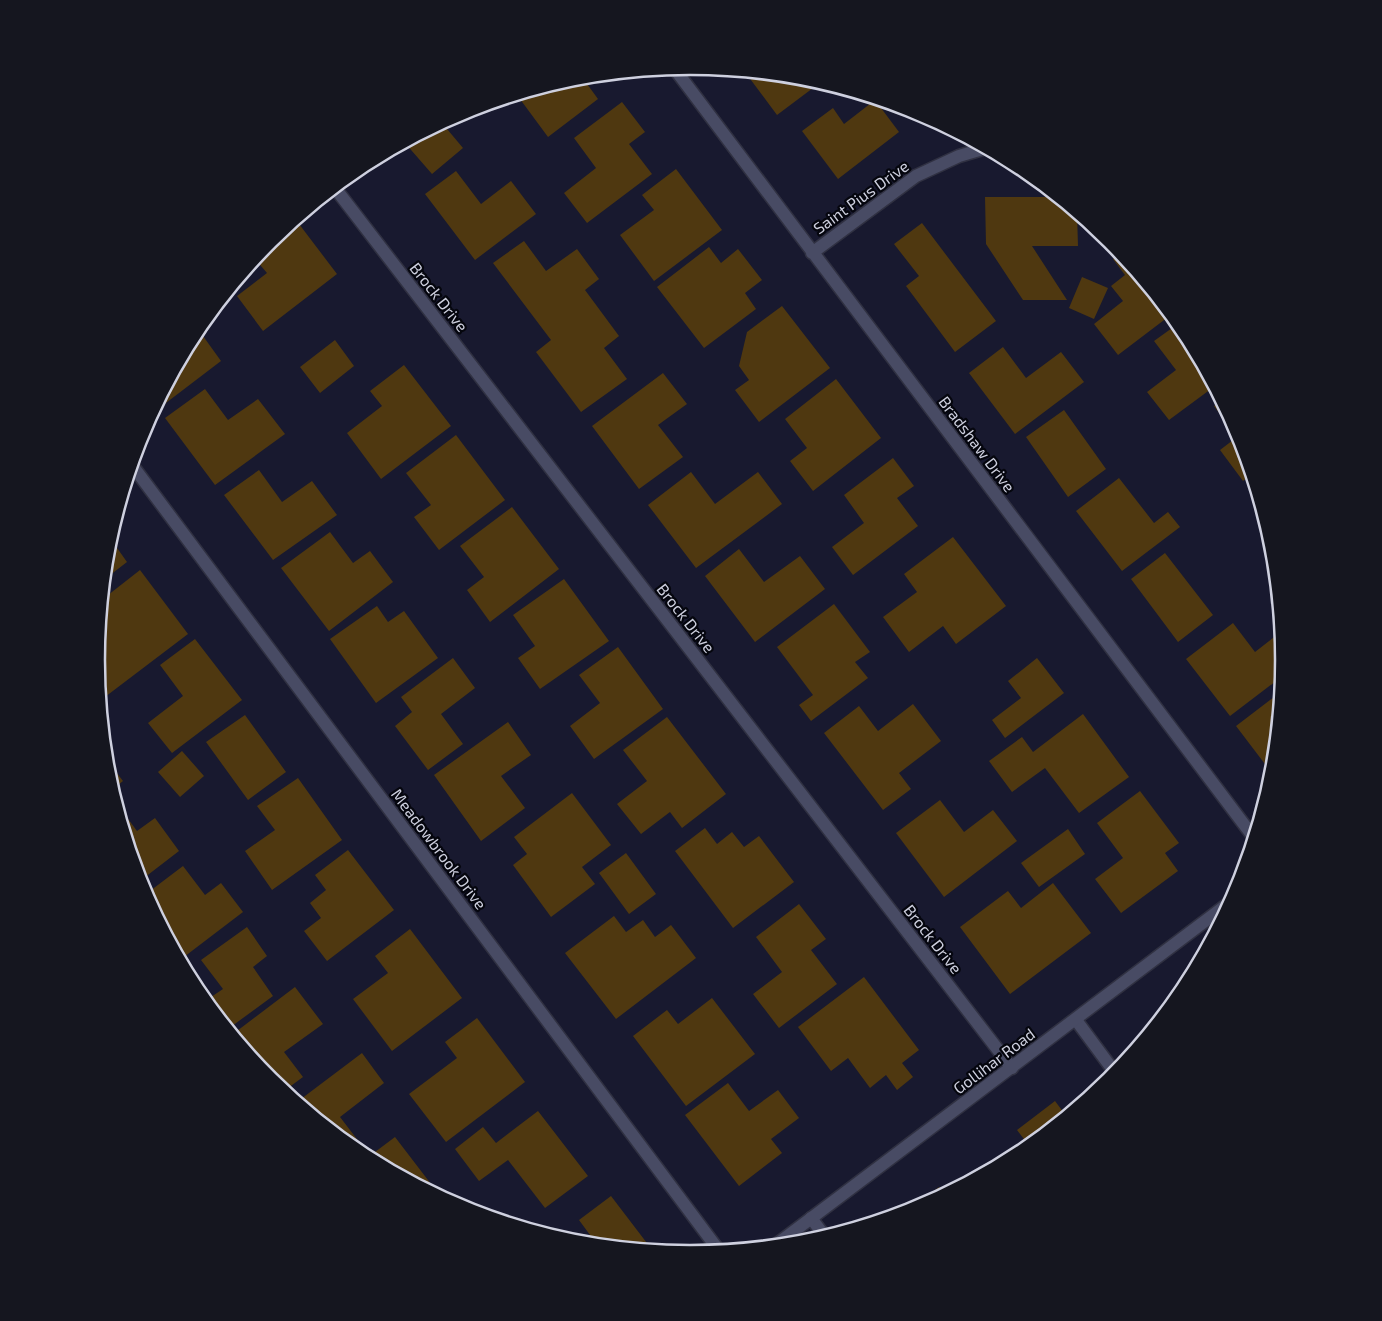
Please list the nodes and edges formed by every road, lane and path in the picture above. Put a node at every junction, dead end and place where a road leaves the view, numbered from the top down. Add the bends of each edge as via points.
1 (679, 75) edge
2 (979, 150) edge
3 (339, 193) edge
4 (812, 252) junction
5 (137, 472) edge
6 (1250, 833) edge
7 (1220, 910) edge
8 (1076, 1020) junction
9 (1012, 1068) junction
10 (1112, 1068) edge
11 (811, 1218) junction
12 (821, 1231) edge
13 (784, 1238) edge
14 (715, 1245) edge

1 - 4 street, Bradshaw Drive
2 - 4 street, Saint Pius Drive via 916,176
3 - 9 street, Brock Drive
4 - 6 street, Bradshaw Drive
5 - 14 street, Meadowbrook Drive
7 - 8 street, Gollihar Road
8 - 9 street, Gollihar Road
8 - 10 street
9 - 11 street, Gollihar Road
11 - 12 street
11 - 13 street, Gollihar Road

